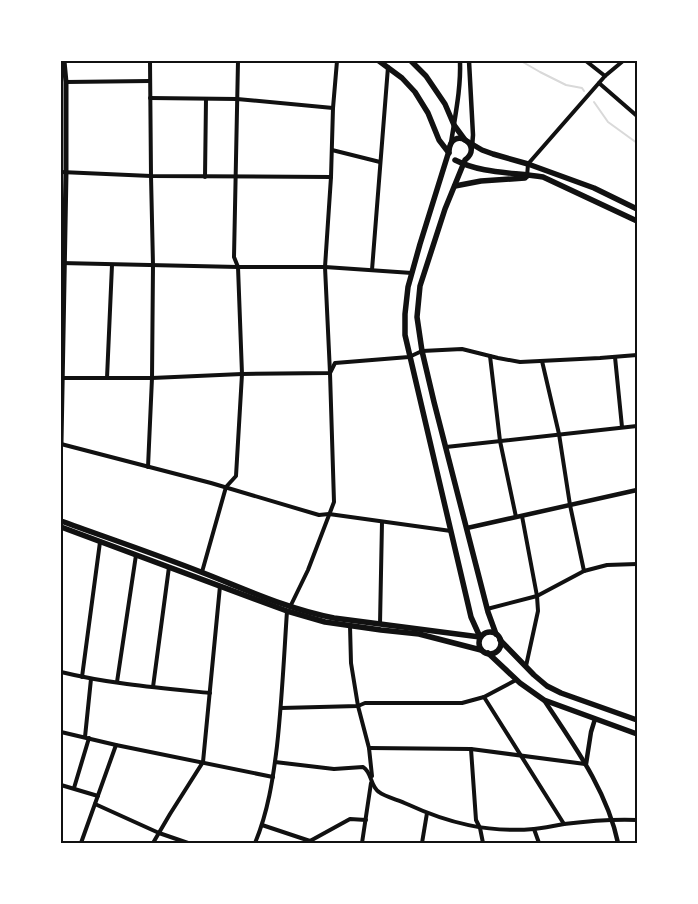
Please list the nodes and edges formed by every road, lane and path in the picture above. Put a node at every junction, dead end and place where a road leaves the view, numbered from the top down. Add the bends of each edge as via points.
1 (64, 61) edge
2 (150, 61) edge
3 (238, 61) edge
4 (338, 61) edge
5 (379, 61) edge
6 (411, 61) edge
7 (460, 61) edge
8 (469, 61) edge
9 (586, 61) edge
10 (622, 61) edge
11 (388, 67) junction
12 (605, 76) junction
13 (150, 81) junction
14 (66, 82) junction
15 (599, 83) junction
16 (150, 98) junction
17 (206, 99) junction
18 (237, 99) junction
19 (333, 108) junction
20 (637, 116) edge
21 (454, 125) junction
22 (465, 140) junction
23 (451, 143) junction
24 (472, 146) junction
25 (332, 150) junction
26 (449, 151) junction
27 (380, 162) junction
28 (464, 162) junction
29 (528, 164) junction
30 (64, 172) edge
31 (151, 176) junction
32 (205, 176) junction
33 (527, 176) junction
34 (236, 177) junction
35 (331, 177) junction
36 (455, 186) junction
37 (637, 209) edge
38 (637, 221) edge
39 (63, 263) edge
40 (112, 265) junction
41 (153, 265) junction
42 (238, 267) junction
43 (325, 267) junction
44 (372, 270) junction
45 (412, 273) junction
46 (62, 338) edge
47 (422, 351) junction
48 (637, 354) edge
49 (490, 356) junction
50 (409, 357) junction
51 (615, 357) junction
52 (542, 361) junction
53 (330, 373) junction
54 (242, 374) junction
55 (62, 378) edge
56 (107, 378) junction
57 (152, 378) junction
58 (637, 426) edge
59 (622, 428) junction
60 (558, 434) junction
61 (500, 441) junction
62 (61, 443) edge
63 (446, 447) junction
64 (148, 467) junction
65 (226, 487) junction
66 (637, 490) edge
67 (570, 505) junction
68 (330, 514) junction
69 (522, 516) junction
70 (516, 517) junction
71 (61, 521) edge
72 (382, 522) junction
73 (61, 527) edge
74 (467, 528) junction
75 (450, 530) junction
76 (100, 542) junction
77 (136, 555) junction
78 (637, 564) edge
79 (169, 567) junction
80 (202, 572) junction
81 (584, 572) junction
82 (220, 586) junction
83 (537, 596) junction
84 (289, 609) junction
85 (487, 609) junction
86 (380, 624) junction
87 (350, 626) junction
88 (480, 637) junction
89 (498, 637) junction
90 (481, 650) junction
91 (488, 653) junction
92 (526, 666) junction
93 (61, 672) edge
94 (82, 677) junction
95 (91, 678) junction
96 (516, 680) junction
97 (117, 682) junction
98 (153, 687) junction
99 (210, 693) junction
100 (484, 697) junction
101 (544, 700) junction
102 (358, 706) junction
103 (281, 708) junction
104 (594, 719) junction
105 (637, 720) edge
106 (61, 732) edge
107 (637, 734) edge
108 (87, 738) junction
109 (116, 744) junction
110 (369, 748) junction
111 (471, 749) junction
112 (521, 755) junction
113 (203, 762) junction
114 (275, 762) junction
115 (586, 764) junction
116 (273, 777) junction
117 (372, 781) junction
118 (61, 785) edge
119 (74, 788) junction
120 (98, 796) junction
121 (95, 804) junction
122 (427, 813) junction
123 (611, 819) junction
124 (366, 820) junction
125 (637, 820) edge
126 (564, 824) junction
127 (262, 825) junction
128 (480, 828) junction
129 (534, 829) junction
130 (159, 833) junction
131 (81, 843) edge
132 (153, 843) edge
133 (188, 843) edge
134 (255, 843) edge
135 (362, 843) edge
136 (422, 843) edge
137 (483, 843) edge
138 (539, 843) edge
139 (618, 843) edge

1 - 14 main road
2 - 13 street
3 - 18 street
4 - 19 street
5 - 11 main road
6 - 21 main road via 445,104
7 - 21 street
8 - 24 street
9 - 12 street
10 - 12 street
11 - 26 main road via 415,92 439,140
11 - 27 street
12 - 15 street
13 - 14 street
13 - 16 street
14 - 30 main road
15 - 20 street
15 - 29 street
16 - 17 street
16 - 31 street
17 - 18 street
17 - 32 street
18 - 19 street
18 - 34 street
19 - 25 street
21 - 22 main road
21 - 23 street
22 - 23 main road
22 - 24 main road
23 - 26 main road
24 - 28 main road
24 - 29 main road
25 - 27 street
25 - 35 street
26 - 28 main road via 455,160
26 - 45 main road
27 - 44 street
28 - 33 main road via 485,170
28 - 36 main road
29 - 33 street
29 - 37 main road via 594,188
30 - 31 street
30 - 39 main road
31 - 32 street
31 - 41 street
32 - 34 street
33 - 36 main road
33 - 38 main road via 543,177
34 - 35 street
34 - 42 street via 234,257
35 - 43 street
36 - 47 main road via 420,286 416,318
39 - 40 street
39 - 46 main road
40 - 41 street
40 - 56 street
41 - 42 street
41 - 57 street
42 - 43 street
42 - 54 street
43 - 44 street
43 - 53 street
44 - 45 street
45 - 50 main road via 404,314
46 - 55 main road
47 - 49 street via 462,349
47 - 50 street
47 - 63 main road
48 - 51 street
49 - 52 street via 520,362
49 - 61 street
50 - 53 street via 335,364
50 - 75 main road
51 - 52 street
51 - 59 street
52 - 60 street
53 - 54 street
53 - 68 street via 334,502
54 - 57 street
54 - 65 street via 236,476
55 - 56 street
55 - 62 main road
56 - 57 street
57 - 64 street
58 - 59 street
59 - 60 street
60 - 61 street
60 - 67 street
61 - 63 street
61 - 70 street
62 - 64 street
63 - 74 main road
64 - 65 street
65 - 68 street via 320,515
65 - 80 street
66 - 67 street
67 - 69 street
67 - 81 street
68 - 72 street
68 - 84 street
69 - 70 street
69 - 83 street
70 - 74 street
71 - 80 main road
72 - 75 street
72 - 86 street
73 - 76 main road
74 - 85 main road
75 - 88 main road via 471,617
76 - 77 main road
76 - 94 street
77 - 79 main road
77 - 97 street
78 - 81 street
79 - 82 main road
79 - 98 street
80 - 84 main road
81 - 83 street
82 - 84 main road
82 - 99 street
83 - 85 street
83 - 92 street via 538,611
84 - 86 main road
84 - 87 main road via 325,622
84 - 103 street
85 - 89 main road
86 - 88 main road
87 - 90 main road via 418,634
87 - 102 street
88 - 89 main road via 494,632
88 - 90 main road
89 - 91 main road via 498,650
89 - 92 main road
90 - 91 main road
91 - 96 main road
92 - 105 main road via 547,686 560,693
93 - 94 street
94 - 95 street
95 - 97 street
95 - 108 street
96 - 100 street
96 - 101 main road
97 - 98 street
98 - 99 street
99 - 113 street
100 - 102 street via 462,703
100 - 112 street
101 - 104 main road
101 - 115 street
102 - 103 street
102 - 110 street
103 - 114 street
104 - 107 main road
104 - 115 street
106 - 108 street
108 - 109 street
108 - 119 street
109 - 113 street
109 - 120 street
110 - 111 street
110 - 117 street
111 - 112 street
111 - 128 street via 476,820
112 - 115 street
112 - 126 street
113 - 116 street
113 - 130 street
114 - 116 street
114 - 117 street via 334,769 363,767
115 - 123 street
116 - 127 street
117 - 122 street via 377,792
117 - 124 street
118 - 119 street
119 - 120 street
120 - 121 street
121 - 130 street
121 - 131 street
122 - 128 street
122 - 136 street
123 - 125 street
123 - 126 street
123 - 139 street
124 - 127 street via 350,820 310,841
124 - 135 street
126 - 129 street
127 - 134 street
128 - 129 street
128 - 137 street
129 - 138 street
130 - 132 street
130 - 133 street

